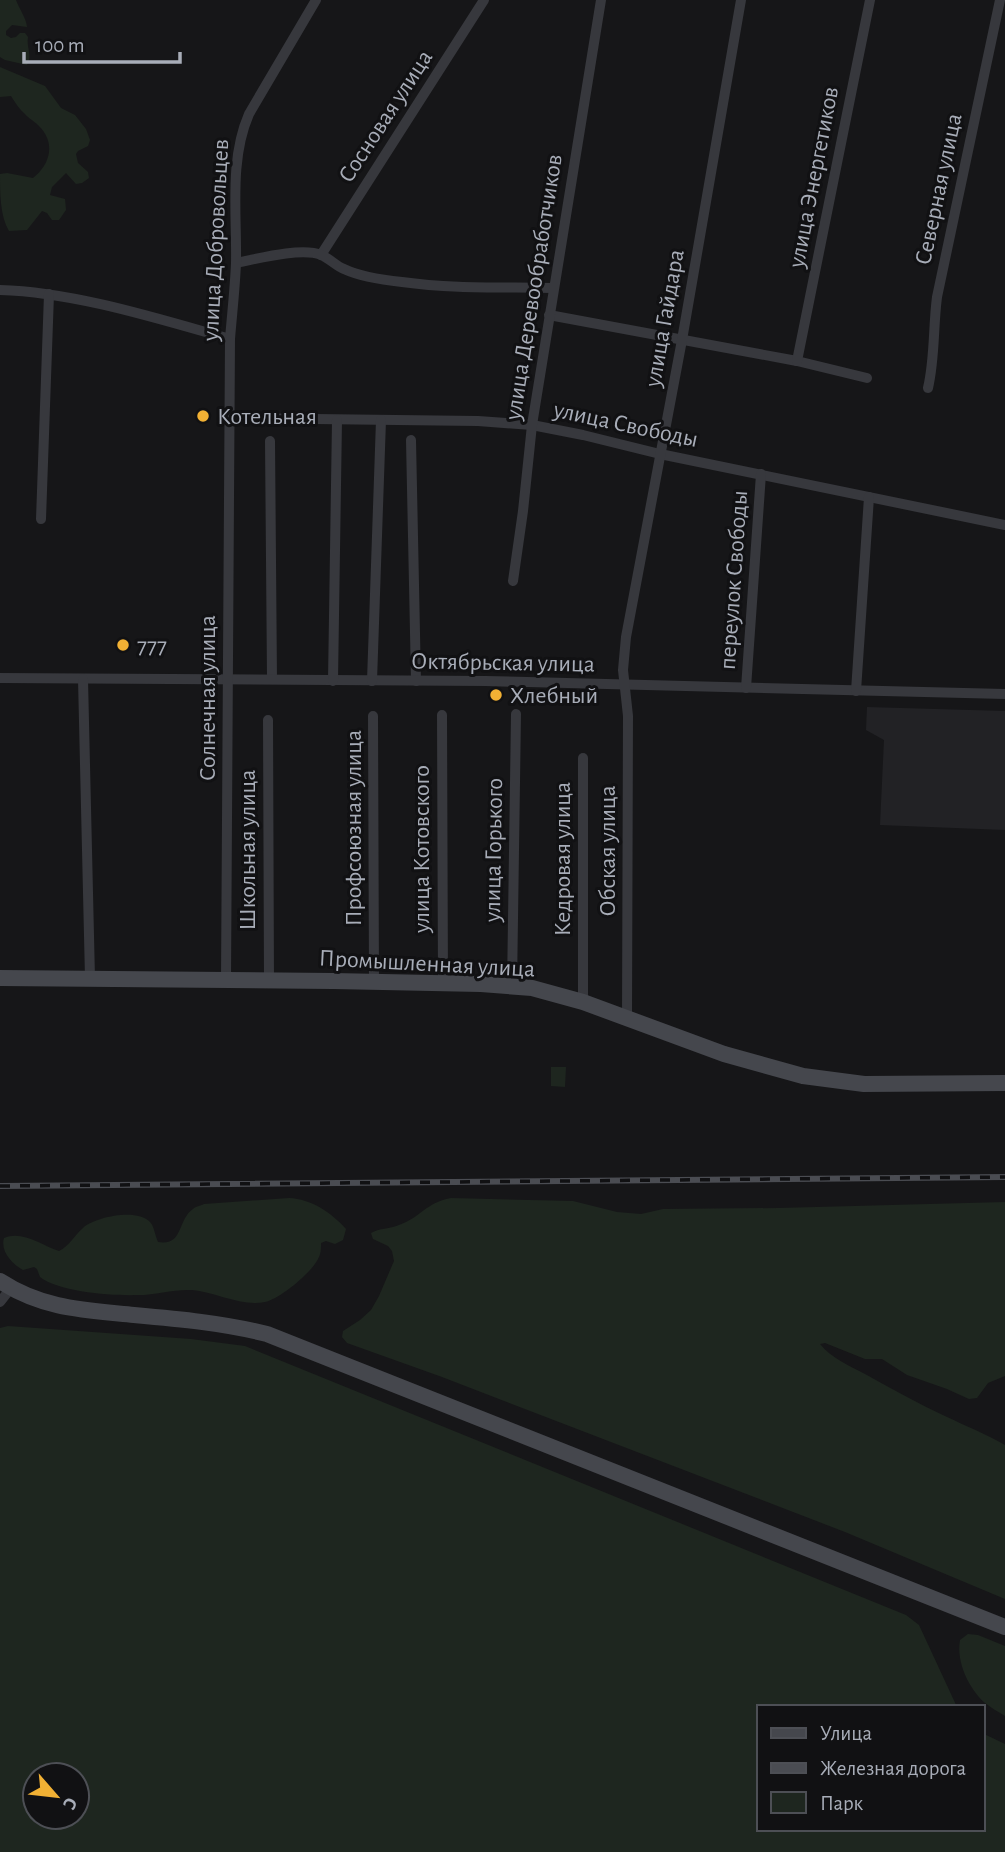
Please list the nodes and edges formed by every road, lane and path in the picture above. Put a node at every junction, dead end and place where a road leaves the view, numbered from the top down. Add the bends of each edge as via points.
1 (316, 0) edge
2 (484, 0) edge
3 (601, 0) edge
4 (741, 0) edge
5 (870, 0) edge
6 (1000, 0) edge
7 (321, 255) junction
8 (236, 263) junction
9 (553, 288) junction
10 (0, 290) edge
11 (50, 295) junction
12 (549, 315) junction
13 (230, 339) junction
14 (682, 340) junction
15 (797, 362) junction
16 (867, 378) dead end
17 (928, 388) dead end
18 (231, 418) junction
19 (337, 420) junction
20 (381, 420) junction
21 (532, 425) junction
22 (411, 440) dead end
23 (270, 441) dead end
24 (660, 454) junction
25 (761, 474) junction
26 (869, 497) junction
27 (41, 519) dead end
28 (1005, 525) edge
29 (513, 581) dead end
30 (0, 678) edge
31 (83, 678) junction
32 (272, 679) junction
33 (228, 680) junction
34 (333, 681) junction
35 (372, 681) junction
36 (416, 681) junction
37 (625, 685) junction
38 (746, 688) junction
39 (856, 691) junction
40 (1005, 694) edge
41 (516, 714) dead end
42 (442, 715) dead end
43 (373, 716) dead end
44 (268, 720) dead end
45 (583, 758) dead end
46 (0, 978) edge
47 (90, 978) junction
48 (226, 979) junction
49 (269, 980) junction
50 (374, 982) junction
51 (443, 983) junction
52 (512, 986) junction
53 (583, 1002) junction
54 (627, 1018) junction
55 (1005, 1083) edge
56 (6, 1285) edge
57 (0, 1302) edge
58 (1005, 1627) edge

1 - 8 street, улица Добровольцев via 241,131
2 - 7 street, Сосновая улица
3 - 9 street, улица Деревообработчиков
4 - 14 street, улица Гайдара
5 - 15 street, улица Энергетиков
6 - 17 street, Северная улица via 937,297
7 - 8 street via 282,254
7 - 9 street via 358,275 421,284
8 - 13 street, улица Добровольцев
9 - 12 street, улица Деревообработчиков
10 - 11 street
11 - 13 street
11 - 27 street
12 - 14 street
12 - 21 street, улица Деревообработчиков
13 - 18 street, улица Добровольцев
14 - 15 street
14 - 24 street, улица Гайдара
15 - 16 street
18 - 19 street, улица Свободы
18 - 33 street, Солнечная улица
19 - 20 street, улица Свободы
19 - 34 street
20 - 21 street, улица Свободы
20 - 35 street
21 - 24 street, улица Свободы
21 - 29 street, улица Деревообработчиков
22 - 36 street
23 - 32 street
24 - 25 street, улица Свободы
24 - 37 street, улица Гайдара via 626,638
25 - 26 street, улица Свободы
25 - 38 street, переулок Свободы
26 - 28 street, улица Свободы
26 - 39 street
30 - 31 street, Октябрьская улица
31 - 33 street, Октябрьская улица
31 - 47 street
32 - 33 street, Октябрьская улица
32 - 34 street, Октябрьская улица
33 - 48 street, Солнечная улица
34 - 35 street, Октябрьская улица
35 - 36 street, Октябрьская улица
36 - 37 street, Октябрьская улица
37 - 38 street, Октябрьская улица
37 - 54 street, Обская улица
38 - 39 street, Октябрьская улица
39 - 40 street, Октябрьская улица
41 - 52 street, улица Горького
42 - 51 street, улица Котовского
43 - 50 street, Профсоюзная улица
44 - 49 street, Школьная улица
45 - 53 street, Кедровая улица
46 - 47 main road, Промышленная улица
47 - 48 main road, Промышленная улица
48 - 49 main road, Промышленная улица
49 - 50 main road, Промышленная улица
50 - 51 main road, Промышленная улица
51 - 52 main road, Промышленная улица
52 - 53 main road, Промышленная улица
53 - 54 main road, Промышленная улица
54 - 55 main road, Промышленная улица via 724,1054 803,1076 864,1084
56 - 57 street
56 - 58 main road via 64,1307 267,1334

